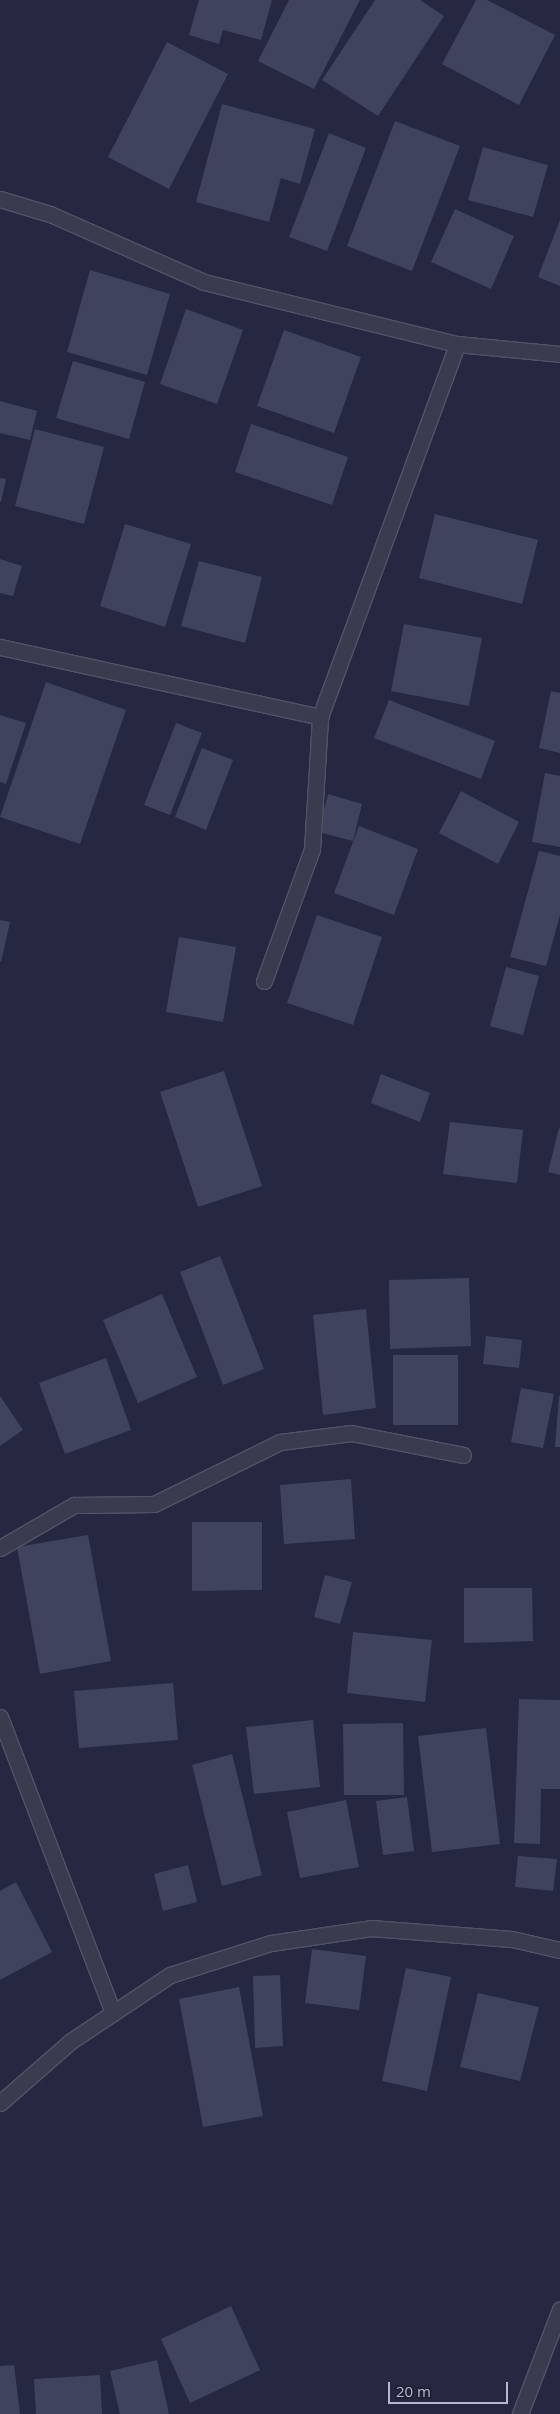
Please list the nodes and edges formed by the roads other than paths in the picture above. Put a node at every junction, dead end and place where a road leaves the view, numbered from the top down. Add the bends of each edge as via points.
1 (0, 199) edge
2 (457, 344) junction
3 (560, 354) edge
4 (0, 647) edge
5 (320, 717) junction
6 (264, 980) dead end
7 (463, 1455) dead end
8 (0, 1548) edge
9 (0, 1717) edge
10 (560, 1950) edge
11 (113, 2013) junction
12 (0, 2103) edge
13 (560, 2309) edge
14 (520, 2414) edge

1 - 2 street via 50,214 204,282
2 - 3 street
2 - 5 street
4 - 5 street
5 - 6 street via 312,849
7 - 8 street via 351,1434 280,1442 154,1504 74,1505
9 - 11 street
10 - 11 street via 512,1939 371,1928 271,1943 170,1974
11 - 12 street via 71,2041
13 - 14 street

